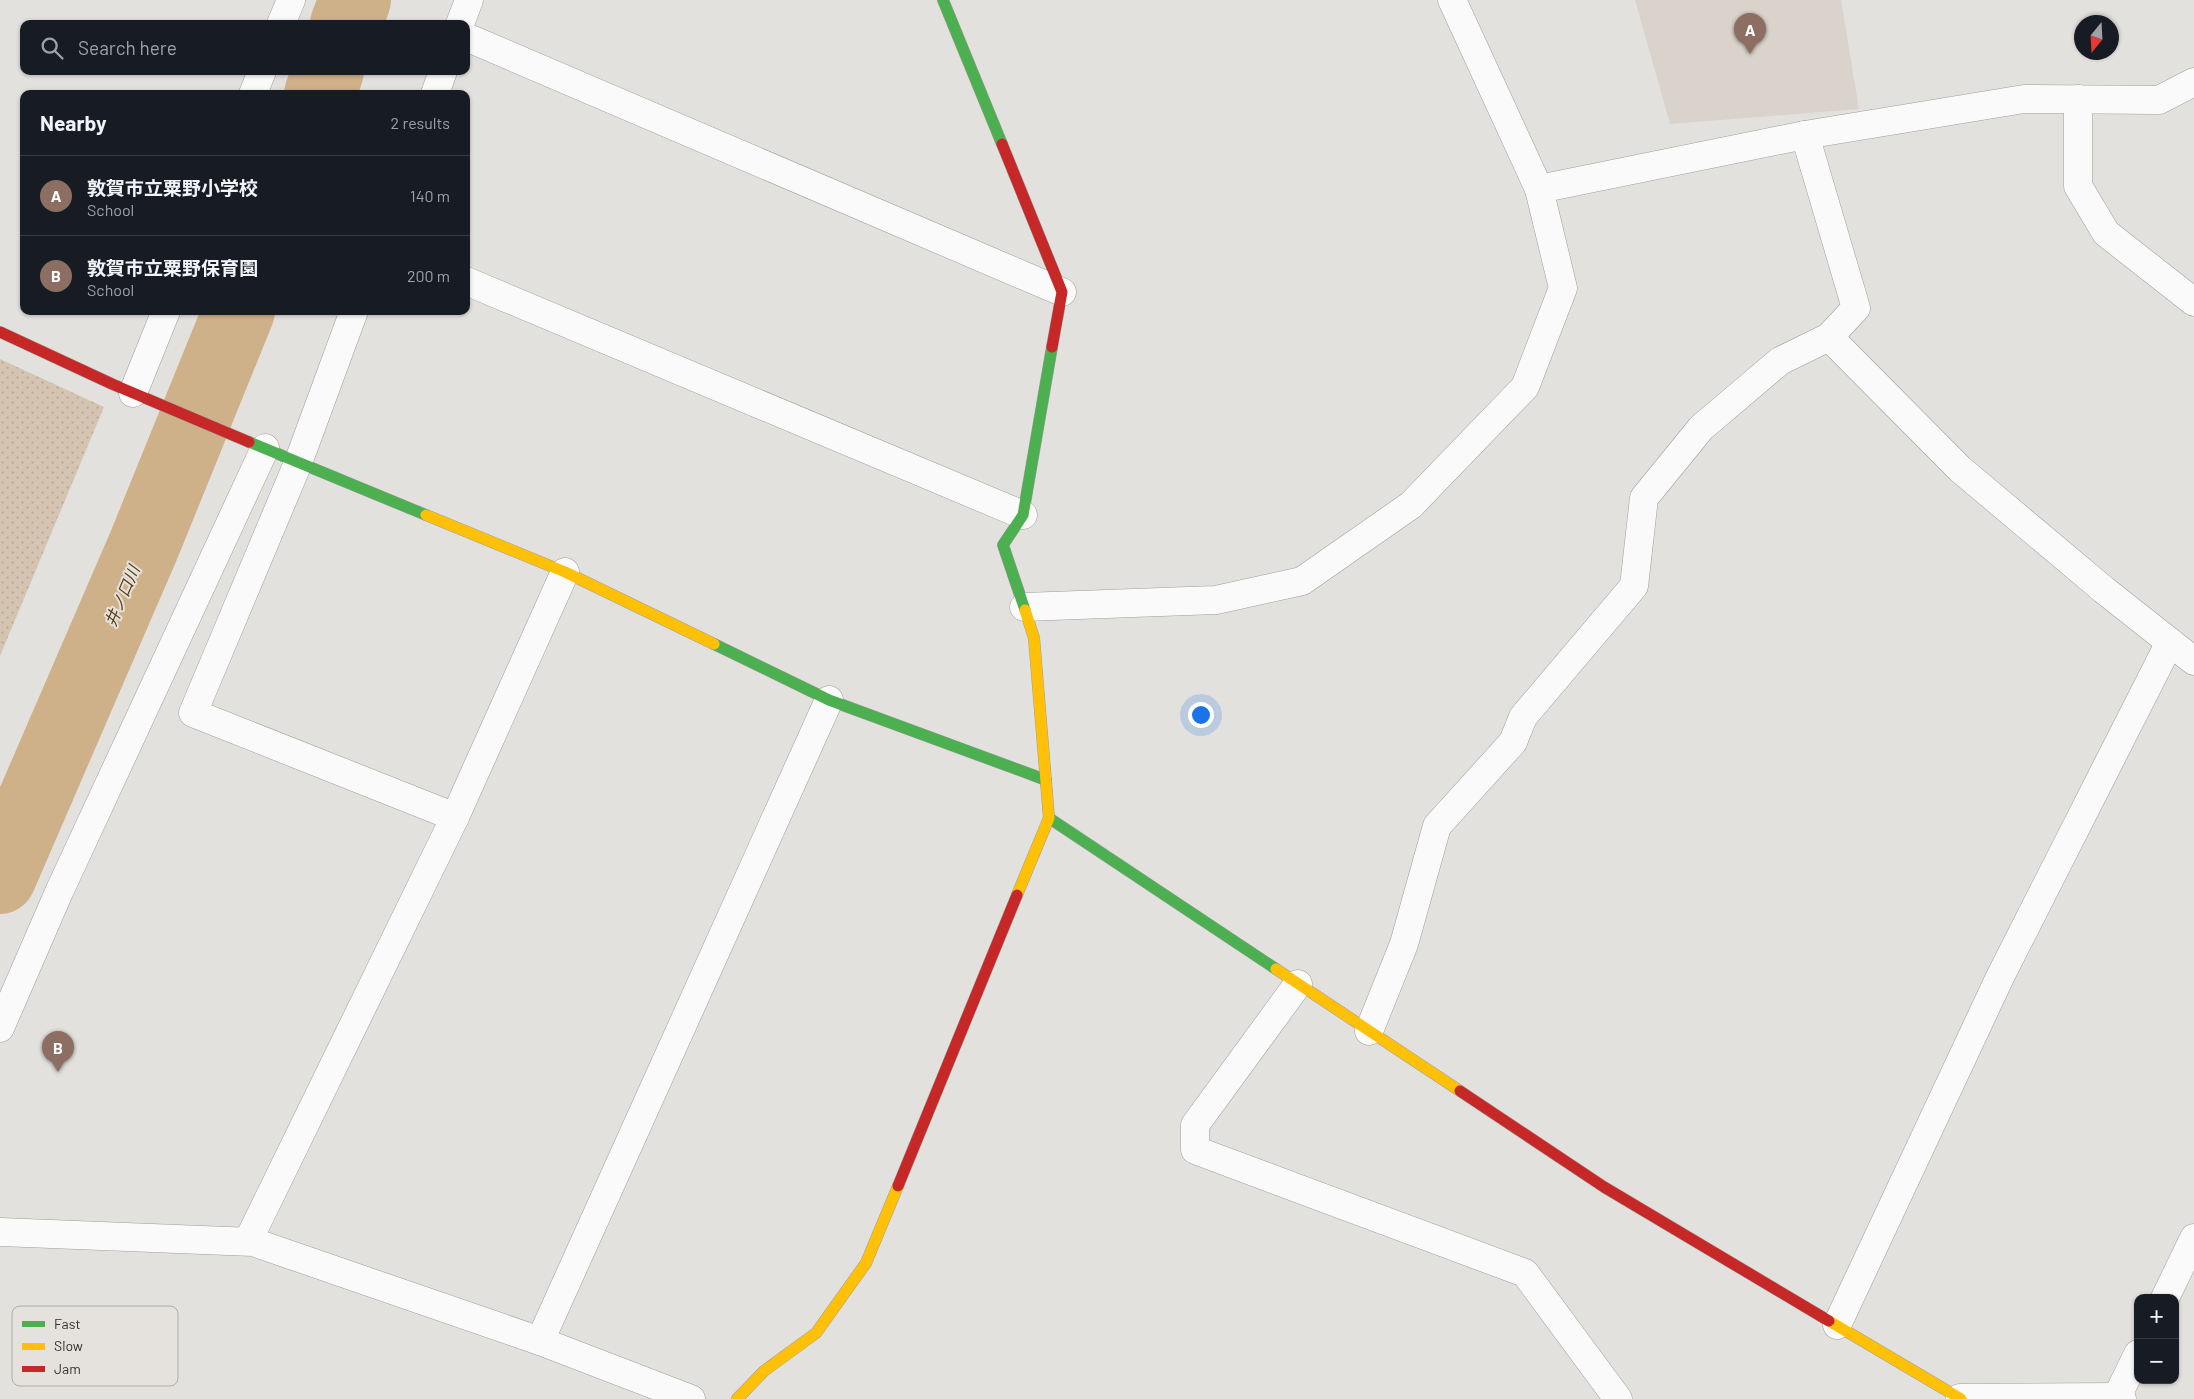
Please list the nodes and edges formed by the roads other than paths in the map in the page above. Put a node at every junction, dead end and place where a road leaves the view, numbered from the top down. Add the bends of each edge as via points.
1 (291, 0) edge
2 (469, 0) edge
3 (943, 0) edge
4 (1452, 0) edge
5 (283, 20) edge
6 (462, 20) edge
7 (470, 39) edge
8 (260, 75) edge
9 (441, 75) edge
10 (2194, 82) edge
11 (255, 90) edge
12 (436, 90) edge
13 (2078, 99) junction
14 (1805, 135) junction
15 (1539, 190) junction
16 (470, 283) edge
17 (1062, 292) junction
18 (2194, 302) edge
19 (164, 315) edge
20 (353, 315) edge
21 (0, 332) edge
22 (1829, 337) junction
23 (123, 388) junction
24 (255, 444) junction
25 (298, 463) junction
26 (1023, 515) junction
27 (565, 572) junction
28 (1024, 608) junction
29 (2170, 642) junction
30 (2194, 661) edge
31 (829, 700) junction
32 (1046, 780) junction
33 (455, 817) junction
34 (1049, 818) junction
35 (1298, 984) junction
36 (0, 1028) edge
37 (1369, 1031) junction
38 (0, 1232) edge
39 (2194, 1238) edge
40 (248, 1241) junction
41 (2167, 1294) edge
42 (1837, 1325) junction
43 (540, 1341) junction
44 (2134, 1364) edge
45 (2120, 1398) edge
46 (691, 1399) edge
47 (737, 1399) edge
48 (1618, 1399) edge
49 (1960, 1399) edge

1 - 5 street
2 - 6 street
3 - 17 street
4 - 15 street
7 - 17 street
8 - 11 street
9 - 12 street
10 - 13 street via 2159,100
13 - 14 street via 2024,98
13 - 18 street via 2078,186 2106,233
14 - 15 street
14 - 22 street via 1856,308
15 - 28 street via 1563,288 1524,387 1411,505 1302,581 1216,600
16 - 26 street
17 - 26 street
19 - 23 street
20 - 25 street
21 - 23 street
22 - 29 street via 1960,469
22 - 37 street via 1780,361 1701,428 1644,498 1634,586 1523,717 1513,742 1438,826 1404,944
23 - 24 street
24 - 25 street
24 - 36 street
25 - 27 street
25 - 33 street via 193,713
26 - 28 street via 1003,546
27 - 31 street
27 - 33 street
28 - 32 street via 1034,638
29 - 30 street
29 - 42 street via 2000,977
31 - 32 street
31 - 43 street
32 - 34 street
33 - 40 street
34 - 35 street
34 - 47 street via 866,1263 816,1334 764,1371
35 - 37 street
35 - 48 street via 1195,1125 1195,1150 1525,1274
37 - 42 street via 1604,1187
38 - 40 street
39 - 41 street
40 - 43 street
42 - 49 street
43 - 46 street
44 - 45 street
45 - 49 street

